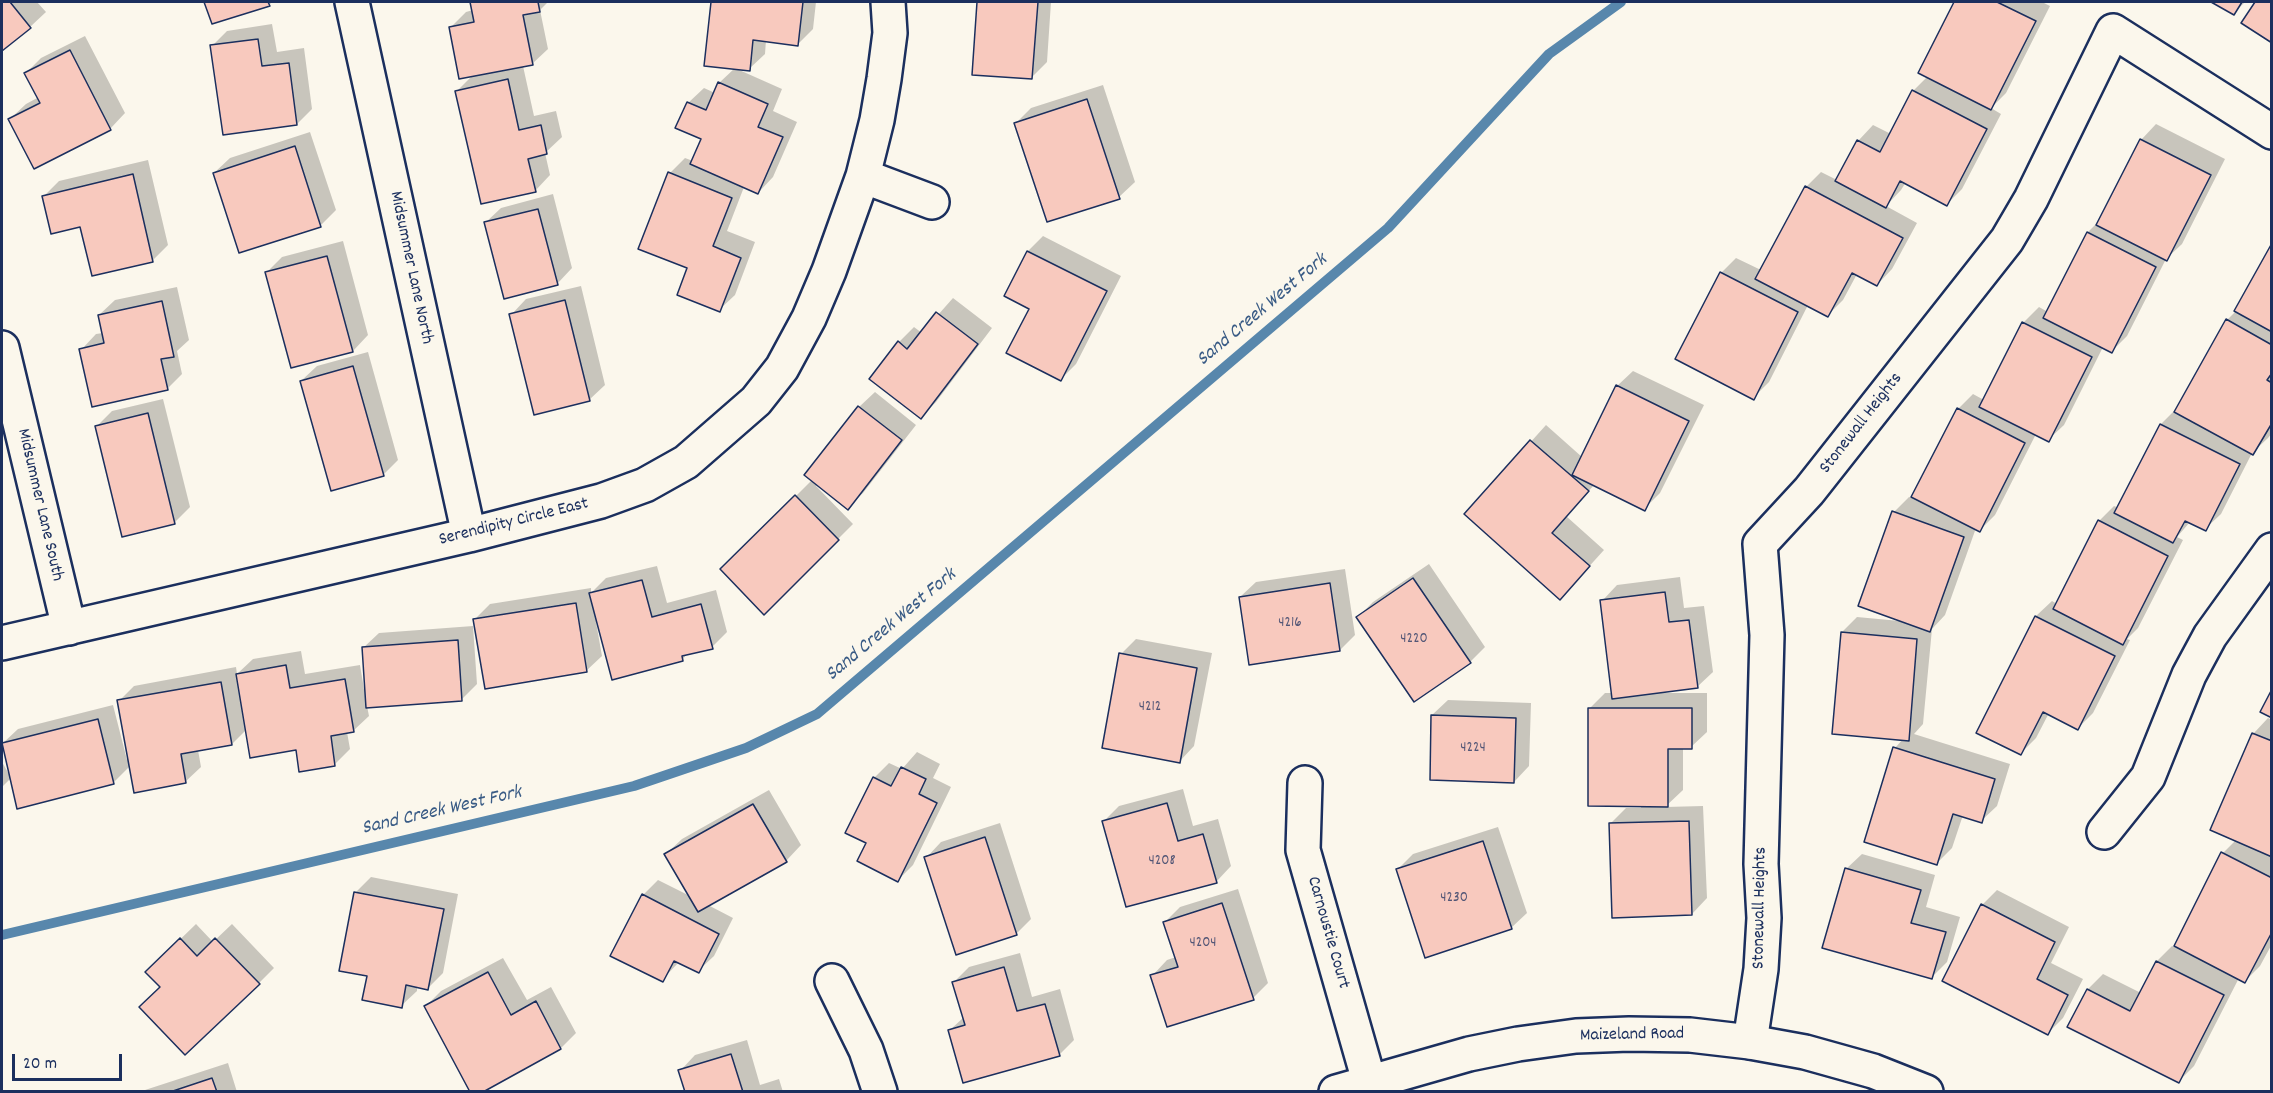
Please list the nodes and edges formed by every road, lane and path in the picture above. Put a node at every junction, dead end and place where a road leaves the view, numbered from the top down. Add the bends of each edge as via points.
1 (351, 2) edge
2 (888, 2) edge
3 (2271, 132) edge
4 (862, 176) junction
5 (932, 202) dead end
6 (2, 348) edge
7 (469, 535) junction
8 (2271, 550) edge
9 (69, 628) junction
10 (2, 643) edge
11 (1305, 783) dead end
12 (2104, 832) dead end
13 (832, 981) dead end
14 (1750, 1042) junction
15 (1369, 1081) junction
16 (880, 1092) edge
17 (1336, 1092) edge
18 (1926, 1092) edge

1 - 7 street, Midsummer Lane North
2 - 4 street, Serendipity Circle East via 890,33 884,79
3 - 14 street, Stonewall Heights via 2113,30 2007,240 1809,491 1760,544 1767,635 1761,864 1764,918
4 - 5 street
4 - 7 street, Serendipity Circle East via 809,318 782,368 756,401 686,462 645,485 602,501
6 - 9 street, Midsummer Lane South
7 - 9 street, Serendipity Circle East
8 - 12 street via 2210,636 2189,675 2148,777
9 - 10 street, Serendipity Circle East
11 - 15 street, Carnoustie Court via 1303,850
13 - 16 street via 866,1050
14 - 15 street, Maizeland Road via 1690,1035 1576,1036 1469,1054
14 - 18 street, Maizeland Road via 1873,1071
15 - 17 street, Maizeland Road

